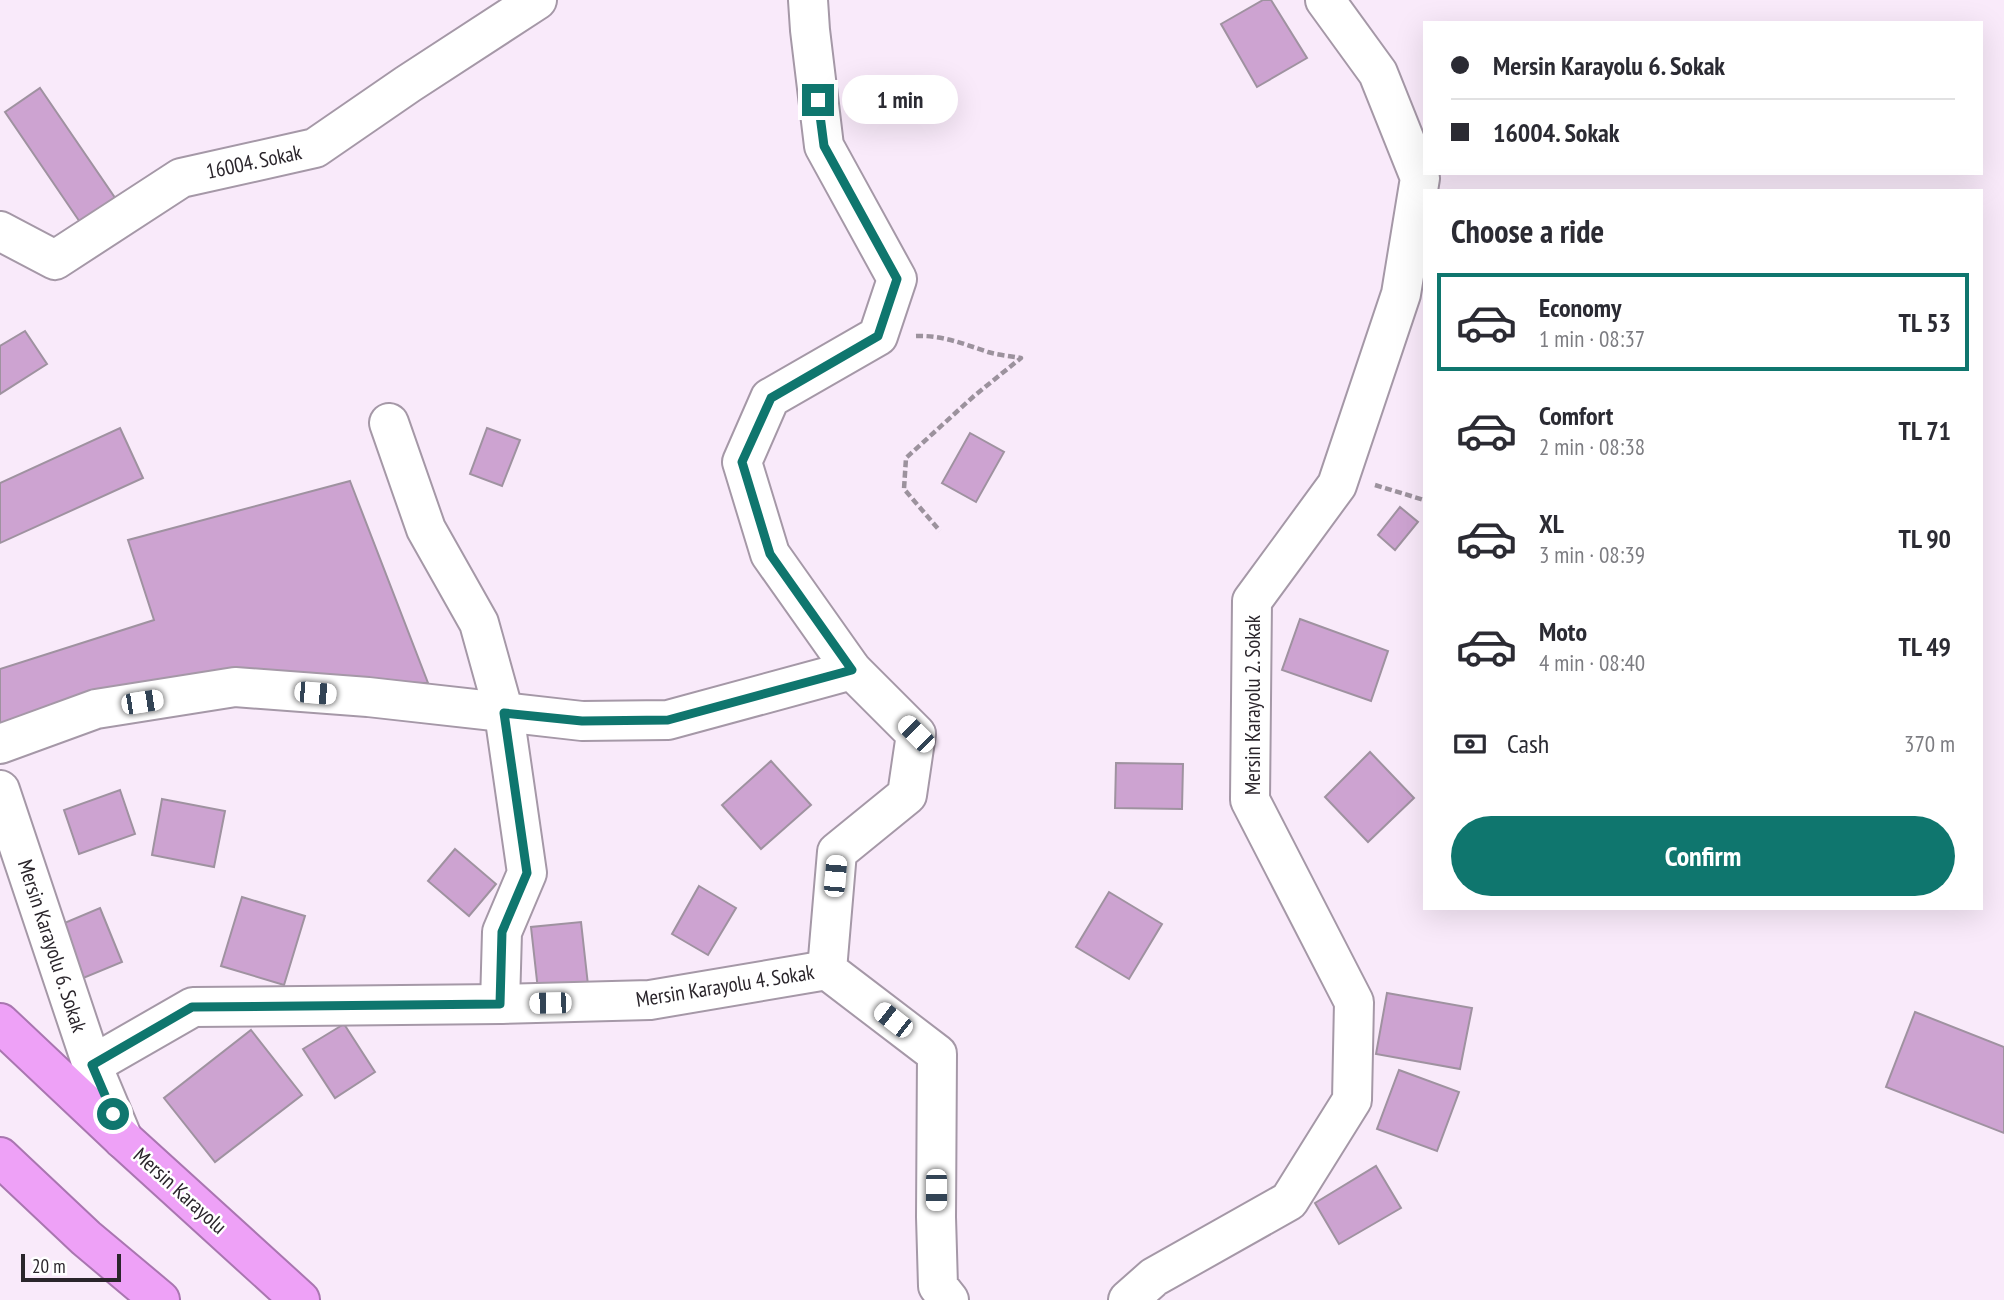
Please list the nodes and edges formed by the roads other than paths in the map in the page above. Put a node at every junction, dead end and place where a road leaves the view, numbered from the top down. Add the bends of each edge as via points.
1 (537, 0) edge
2 (808, 0) edge
3 (1325, 0) edge
4 (0, 231) edge
5 (389, 423) dead end
6 (852, 670) junction
7 (504, 713) junction
8 (0, 744) edge
9 (0, 790) edge
10 (827, 970) junction
11 (500, 1004) junction
12 (0, 1023) edge
13 (92, 1065) junction
14 (123, 1139) junction
15 (0, 1157) edge
16 (160, 1300) edge
17 (300, 1300) edge
18 (950, 1300) edge
19 (1128, 1300) edge

1 - 4 street, 16004. Sokak via 315,148 181,178 54,260
2 - 6 street via 824,146 897,279 878,336 771,398 742,462 770,554
3 - 19 street, Mersin Karayolu 2. Sokak via 1378,74 1420,178 1401,294 1337,485 1252,601 1250,800 1354,1002 1352,1100 1289,1201 1154,1276
5 - 7 street via 426,529 479,623
6 - 7 street via 668,720 582,721
6 - 10 street via 916,734 907,795 837,852
7 - 8 street via 235,687 96,709
7 - 11 street via 527,873 502,932
9 - 13 street, Mersin Karayolu 6. Sokak
10 - 11 street, Mersin Karayolu 4. Sokak via 649,1000
10 - 18 street via 937,1054 938,1286
11 - 13 street, Mersin Karayolu 4. Sokak via 192,1007
12 - 14 highway, Mersin Karayolu
13 - 14 street, Mersin Karayolu 6. Sokak
14 - 17 highway, Mersin Karayolu
15 - 16 highway

